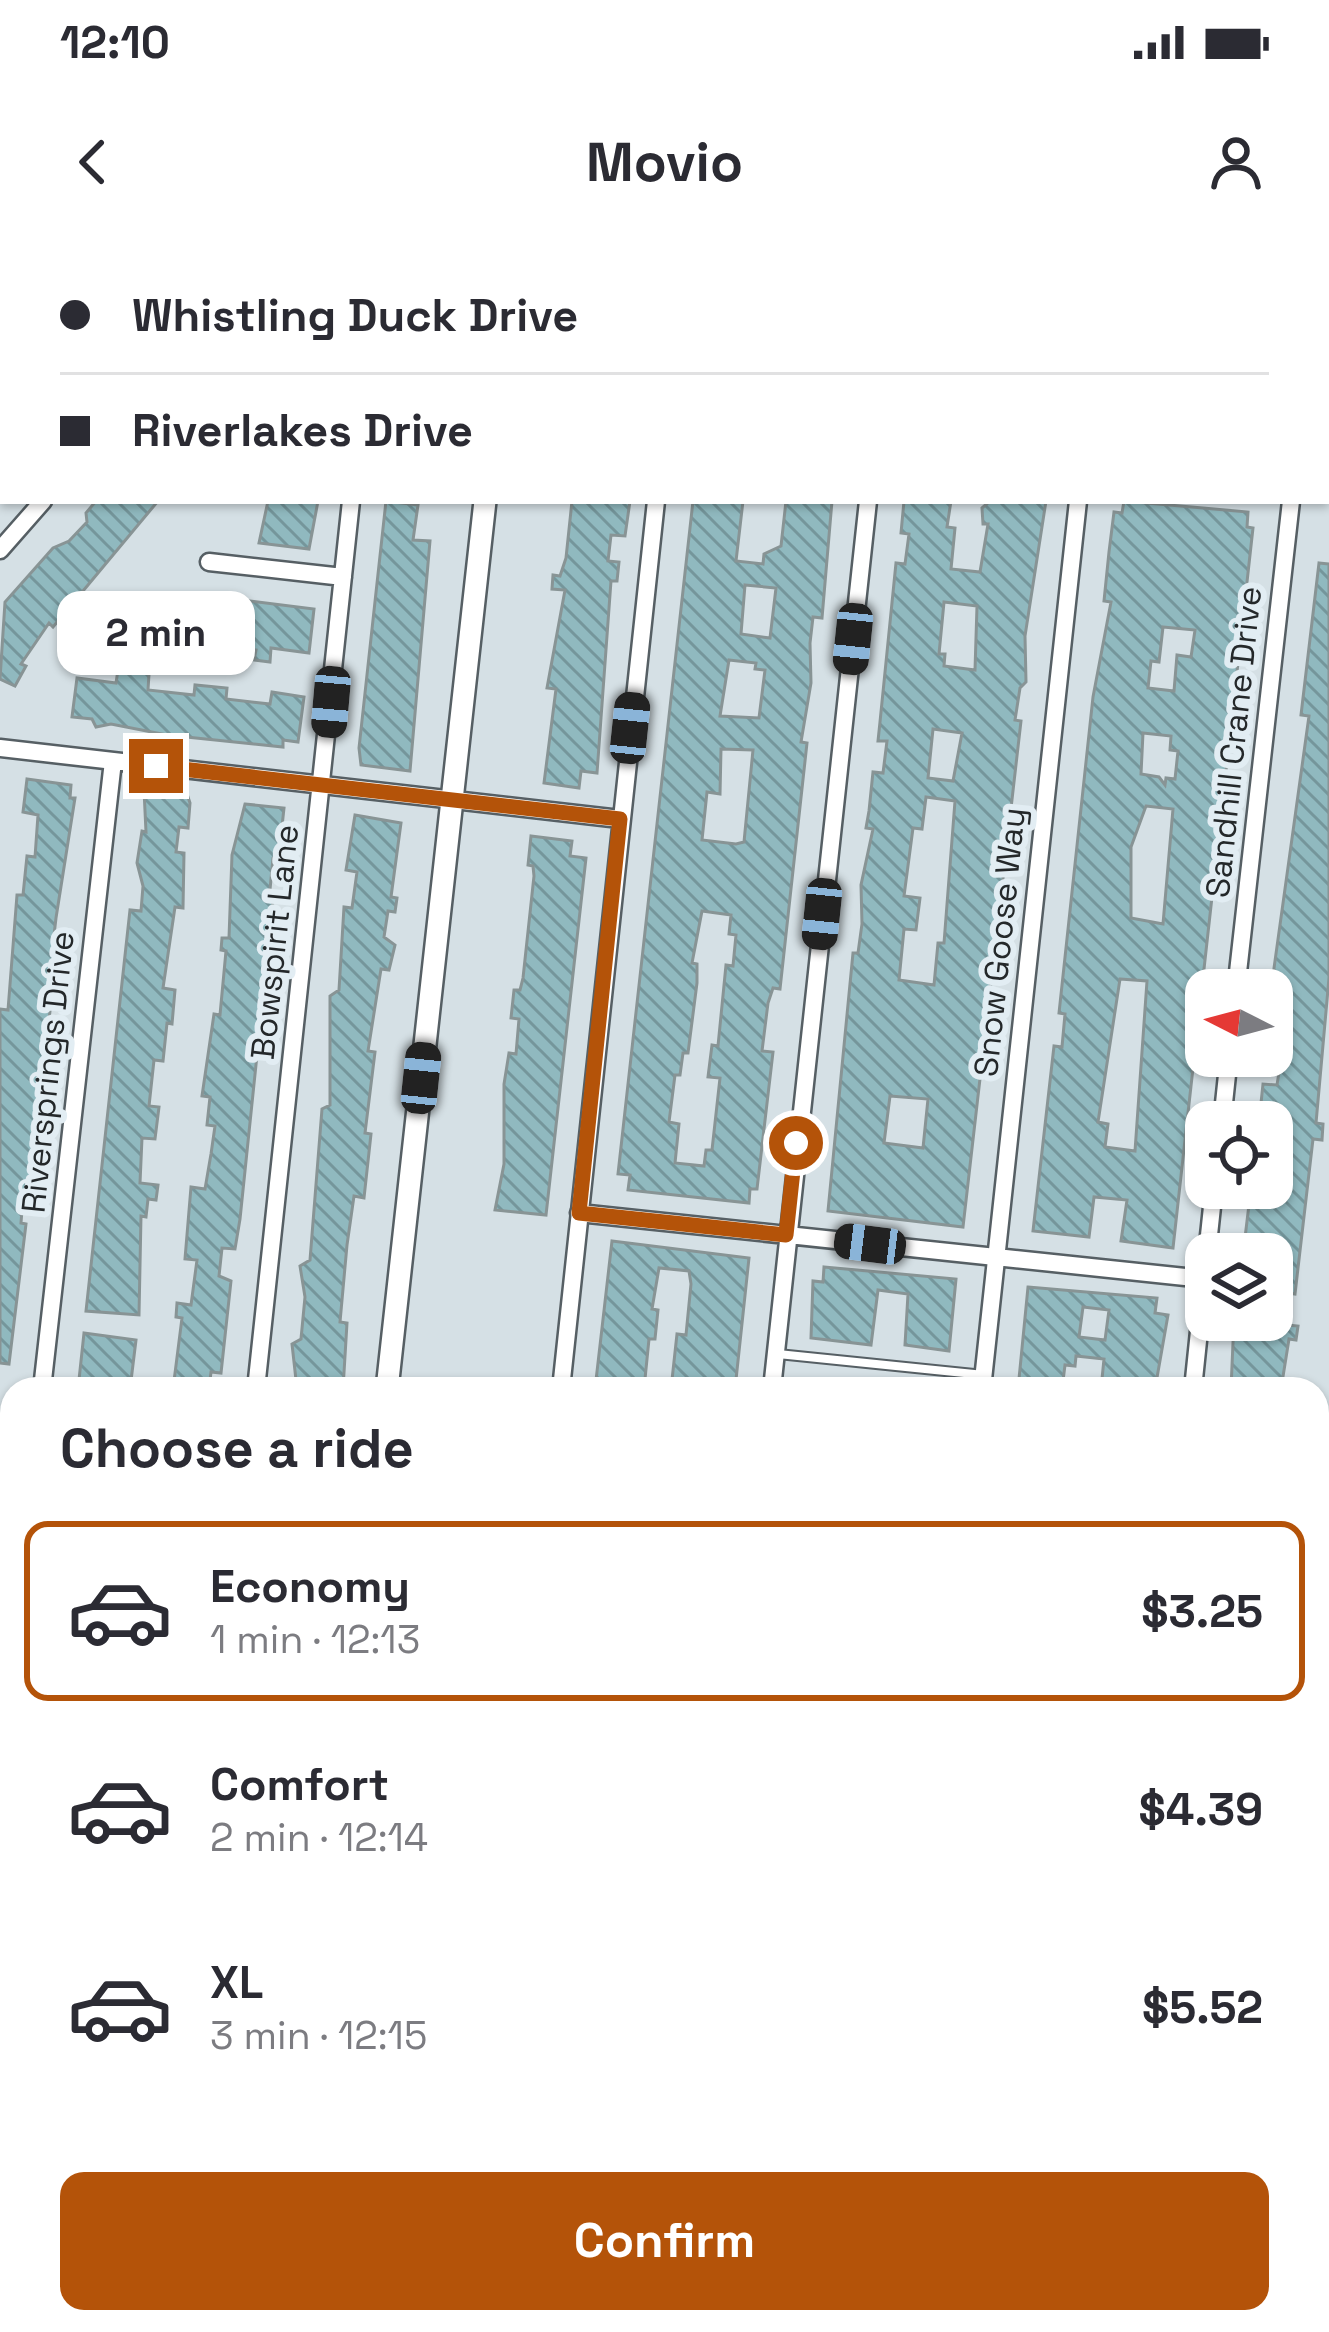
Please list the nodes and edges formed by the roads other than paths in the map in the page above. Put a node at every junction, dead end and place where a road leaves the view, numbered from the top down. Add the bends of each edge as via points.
1 (40, 504) edge
2 (351, 504) edge
3 (485, 504) edge
4 (656, 504) edge
5 (868, 504) edge
6 (1078, 504) edge
7 (1291, 504) edge
8 (0, 550) edge
9 (209, 562) dead end
10 (343, 577) junction
11 (0, 748) edge
12 (113, 761) junction
13 (323, 785) junction
14 (450, 801) junction
15 (620, 819) junction
16 (1239, 969) edge
17 (579, 1213) junction
18 (786, 1235) junction
19 (995, 1259) junction
20 (1185, 1271) edge
21 (1198, 1341) edge
22 (776, 1353) junction
23 (43, 1377) edge
24 (257, 1377) edge
25 (389, 1377) edge
26 (562, 1377) edge
27 (773, 1377) edge
28 (947, 1377) edge
29 (983, 1377) edge
30 (1194, 1377) edge

1 - 8 street
2 - 10 street, Bowspirit Lane
3 - 14 main road
4 - 15 street
5 - 18 street
6 - 19 street, Snow Goose Way
7 - 16 street, Sandhill Crane Drive
9 - 10 street
10 - 13 street, Bowspirit Lane
11 - 12 street
12 - 13 street
12 - 23 street, Riversprings Drive
13 - 14 street
13 - 24 street, Bowspirit Lane
14 - 15 street
14 - 25 main road
15 - 17 street
17 - 18 street
17 - 26 street
18 - 19 street
18 - 22 street
19 - 20 street
19 - 29 street, Snow Goose Way
21 - 30 street
22 - 27 street
22 - 28 lane

